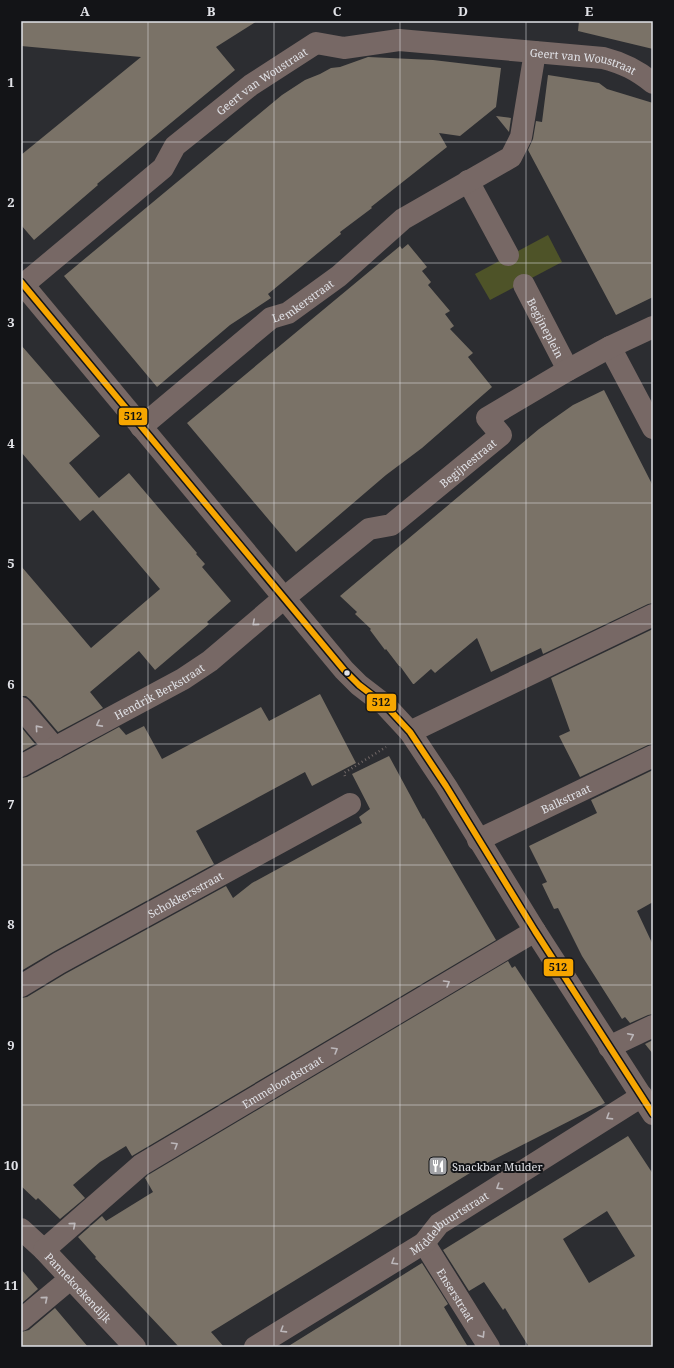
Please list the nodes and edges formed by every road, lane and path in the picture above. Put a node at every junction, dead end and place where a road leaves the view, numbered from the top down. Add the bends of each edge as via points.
1 (535, 52) junction
2 (653, 83) edge
3 (468, 181) junction
4 (508, 255) dead end
5 (22, 283) edge
6 (524, 285) dead end
7 (653, 327) edge
8 (610, 347) junction
9 (568, 370) junction
10 (141, 427) junction
11 (653, 428) edge
12 (284, 598) junction
13 (653, 615) edge
14 (21, 708) edge
15 (410, 732) junction
16 (55, 748) junction
17 (653, 756) edge
18 (21, 766) edge
19 (350, 804) joint
20 (478, 840) junction
21 (535, 931) junction
22 (21, 986) edge
23 (653, 1026) edge
24 (610, 1047) junction
25 (647, 1105) edge
26 (21, 1229) edge
27 (424, 1243) junction
28 (44, 1250) junction
29 (70, 1279) junction
30 (21, 1320) edge
31 (134, 1347) edge
32 (255, 1347) edge
33 (489, 1347) edge

1 - 2 street, Geert van Woustraat via 603,58 622,63
1 - 3 street, Lemkerstraat via 521,137 511,157
1 - 5 street, Geert van Woustraat via 399,40 344,48 316,43 251,85 175,146 162,168
3 - 4 street
3 - 10 street, Lemkerstraat via 403,219 339,276 288,313 271,318
5 - 10 street
6 - 9 street, Begijneplein
7 - 8 street, Begijnestraat
8 - 9 street, Begijnestraat
8 - 11 street
9 - 12 street, Begijnestraat via 487,418 501,435 391,525 369,528
10 - 12 street
12 - 15 street via 344,670 385,705
12 -> 16 street, Hendrik Berkstraat via 210,661 183,679
13 - 15 street
16 -> 14 street
15 - 19 path via 344,773 356,796
15 - 20 street
16 - 18 street, Hendrik Berkstraat
17 - 20 street, Balkstraat
19 - 22 street, Schokkersstraat
20 - 21 street
21 - 24 street
28 -> 21 street, Emmeloordstraat via 141,1165
24 -> 23 street
24 - 25 street
25 -> 27 street, Middelbuurtstraat via 439,1224
26 - 28 street, Pannekoekendijk
27 -> 32 street, Middelbuurtstraat
27 -> 33 street, Enserstraat
28 - 29 street, Pannekoekendijk
30 -> 29 street
29 - 31 street, Pannekoekendijk

